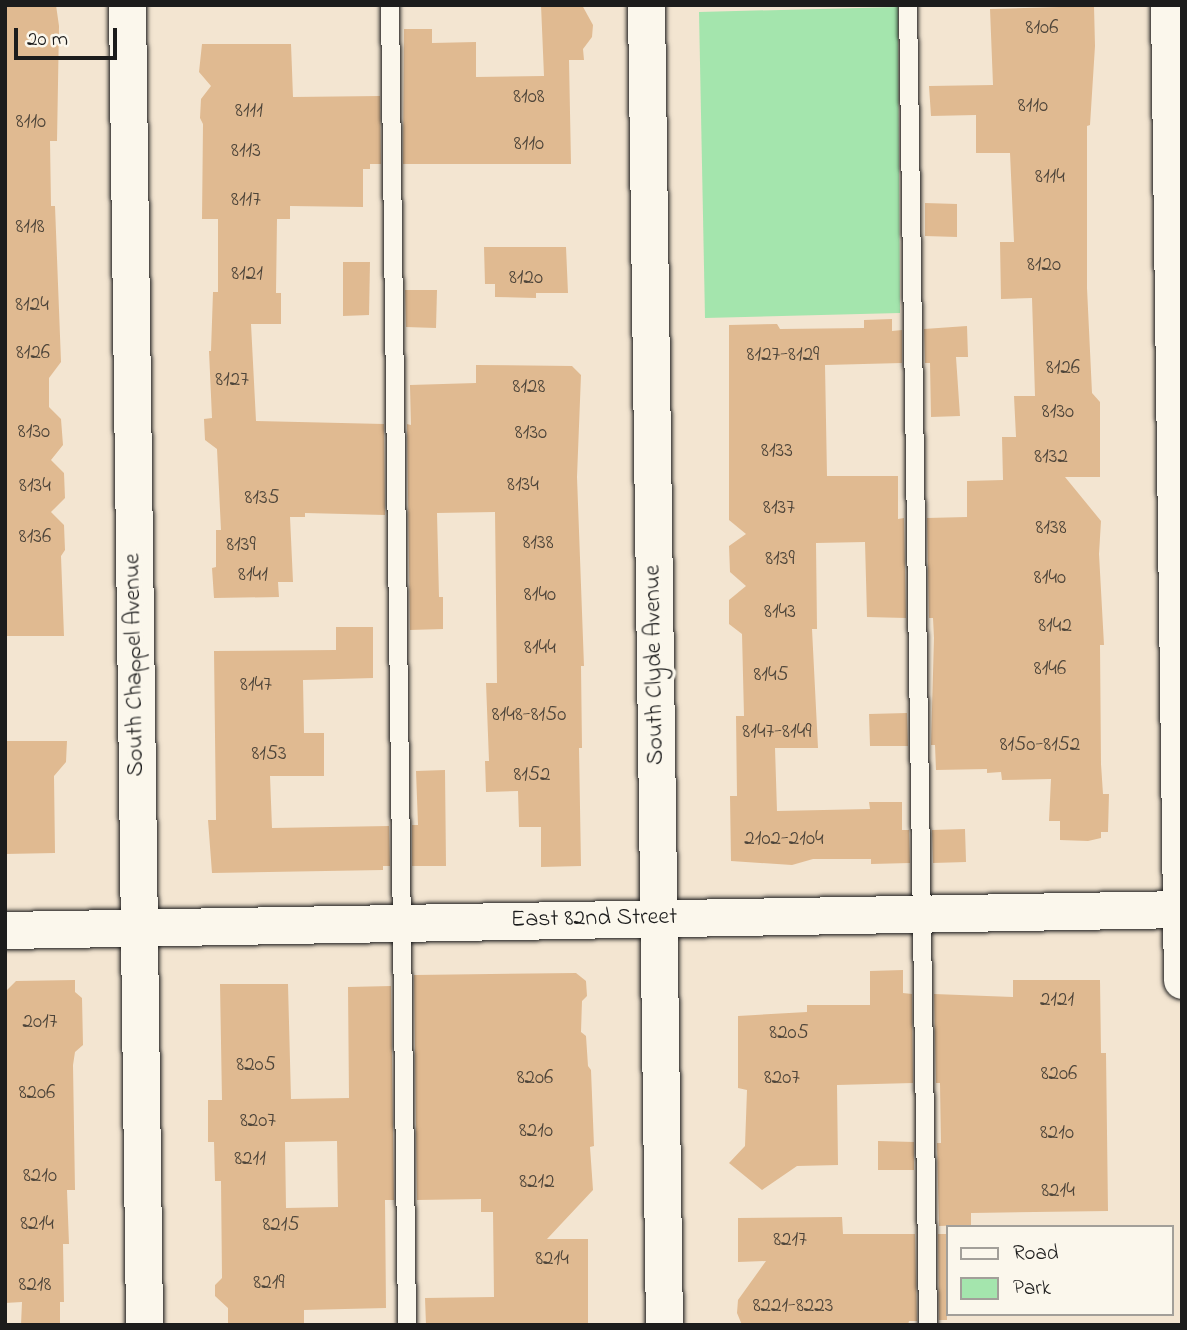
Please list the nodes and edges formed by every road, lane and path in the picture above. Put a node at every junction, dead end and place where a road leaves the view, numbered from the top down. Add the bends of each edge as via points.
1 (127, 5) edge
2 (390, 5) edge
3 (646, 5) edge
4 (908, 5) edge
5 (1169, 5) edge
6 (1181, 909) edge
7 (922, 913) junction
8 (658, 918) junction
9 (402, 922) junction
10 (138, 927) junction
11 (5, 930) edge
12 (1182, 980) edge
13 (144, 1325) edge
14 (407, 1325) edge
15 (664, 1325) edge
16 (929, 1325) edge

1 - 10 street, South Chappel Avenue
2 - 9 lane
3 - 8 street, South Clyde Avenue
4 - 7 lane
5 - 6 street
6 - 7 street, East 82nd Street
6 - 12 street
7 - 8 street, East 82nd Street
7 - 16 lane
8 - 9 street, East 82nd Street
8 - 15 street, South Clyde Avenue
9 - 10 street, East 82nd Street
9 - 14 lane
10 - 11 street, East 82nd Street
10 - 13 street, South Chappel Avenue

